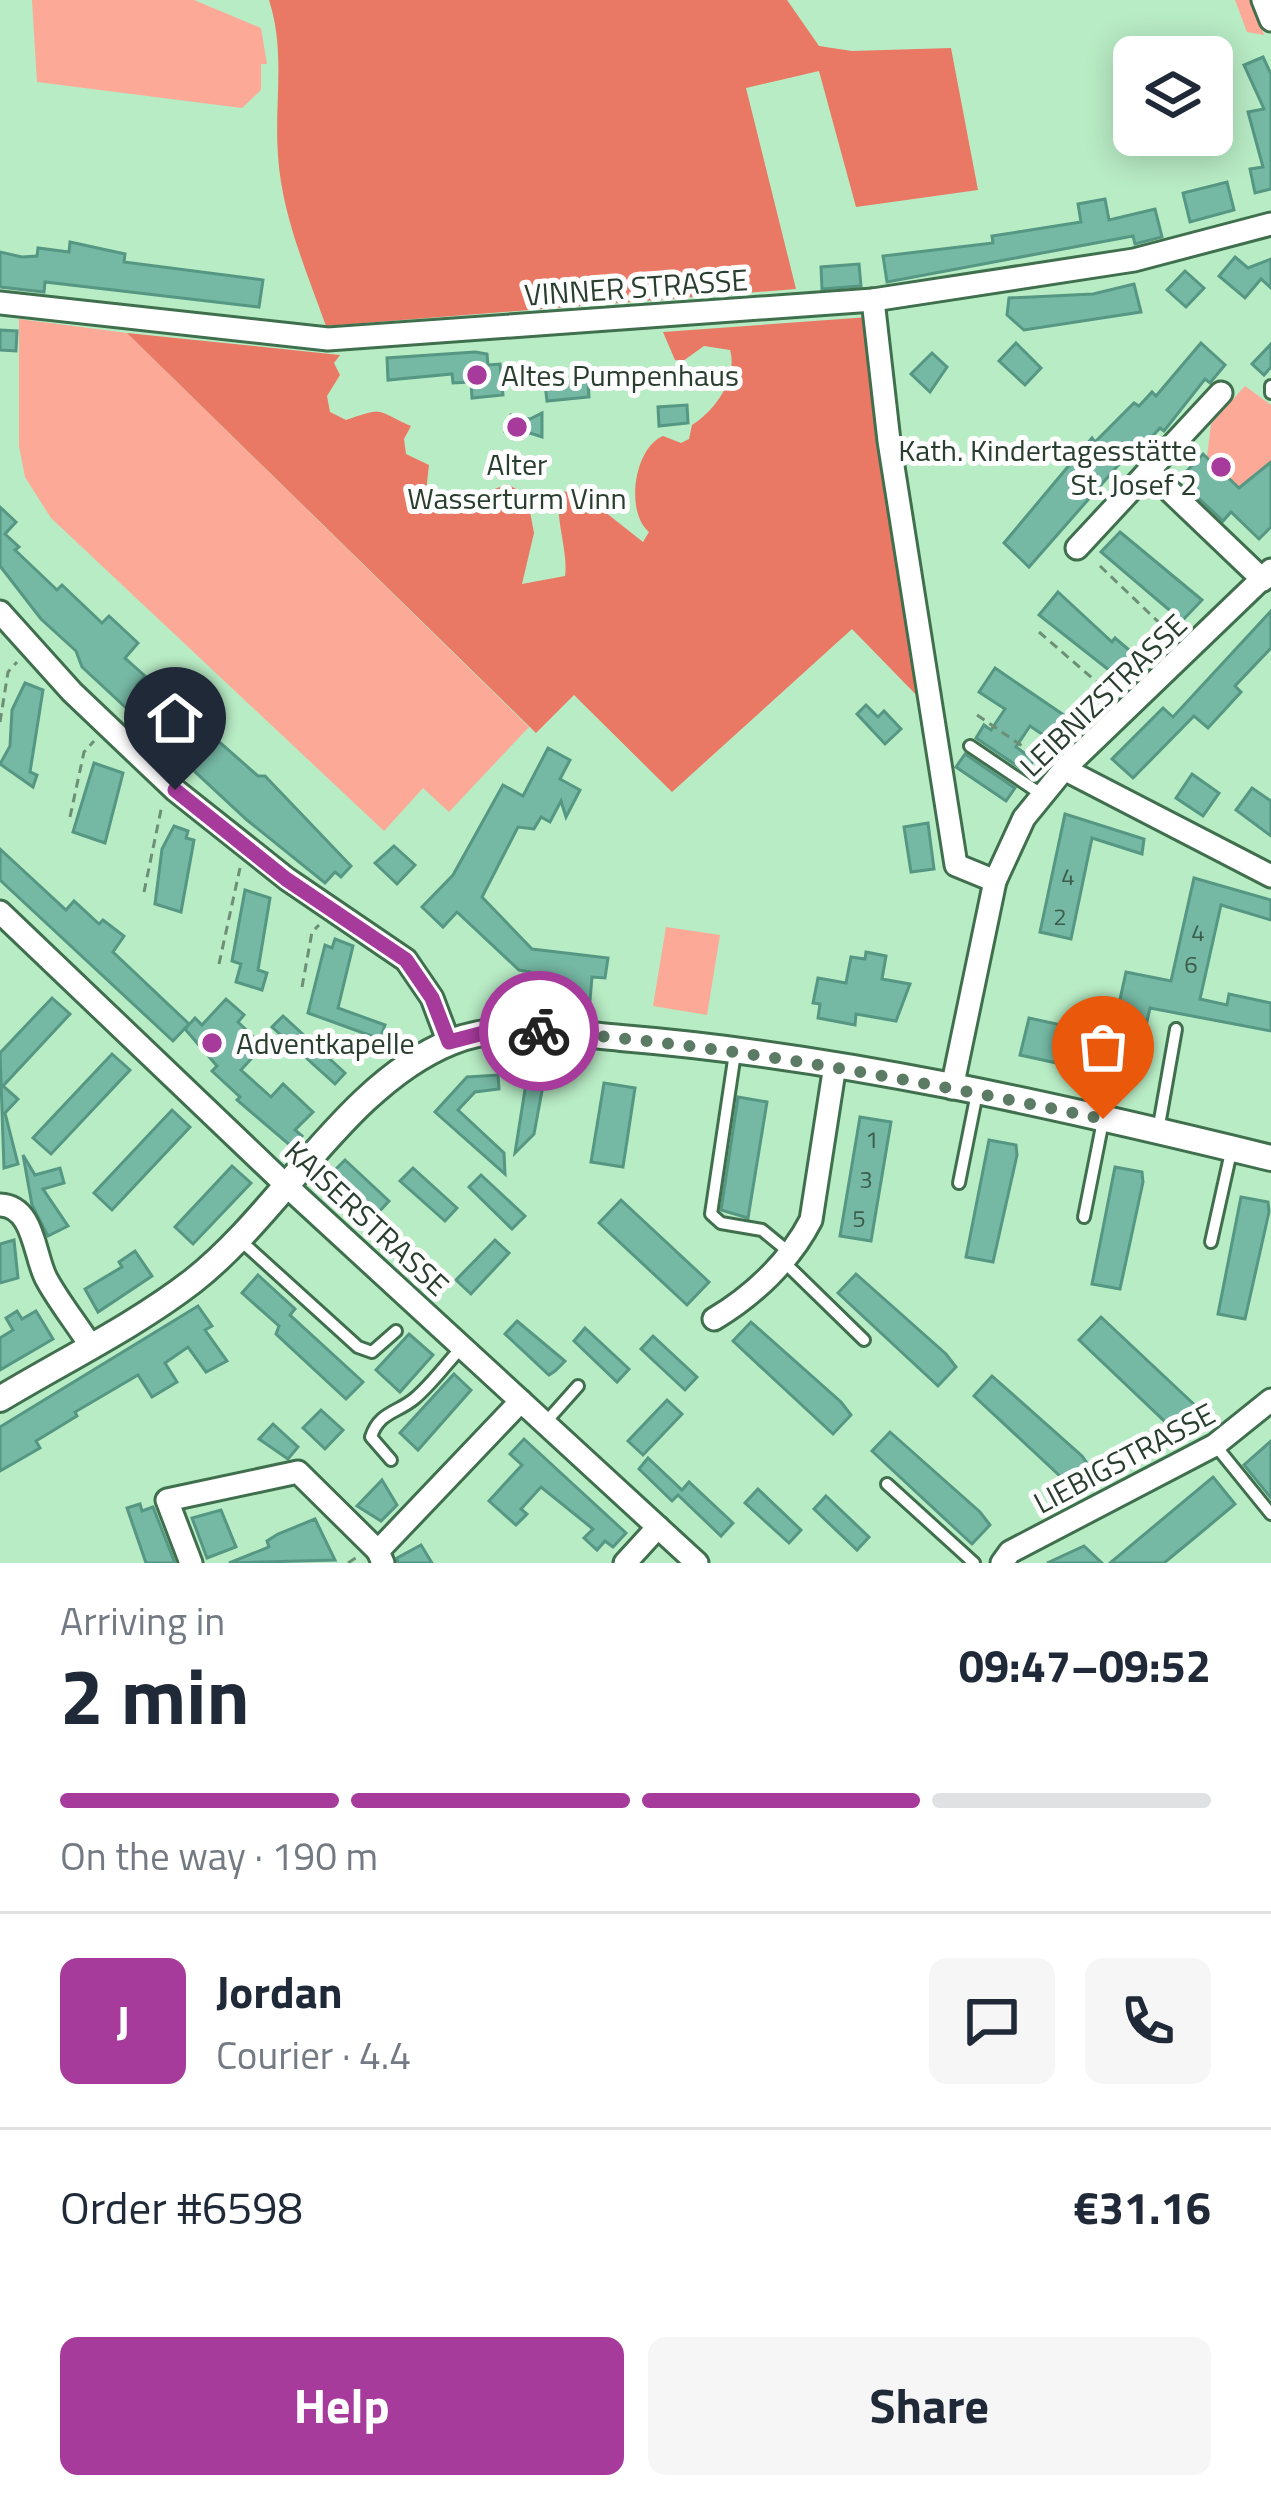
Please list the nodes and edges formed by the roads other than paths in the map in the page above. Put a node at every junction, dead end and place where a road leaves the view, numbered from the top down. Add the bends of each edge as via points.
1 (1263, 0) edge
2 (1271, 20) edge
3 (1271, 224) edge
4 (873, 300) junction
5 (0, 303) edge
6 (1221, 393) dead end
7 (1148, 471) junction
8 (1077, 548) dead end
9 (1267, 575) edge
10 (0, 612) edge
11 (970, 746) dead end
12 (1062, 771) junction
13 (1041, 794) junction
14 (1271, 876) edge
15 (995, 880) junction
16 (0, 912) edge
17 (1176, 1029) dead end
18 (449, 1042) junction
19 (735, 1050) junction
20 (835, 1065) junction
21 (965, 1090) junction
22 (1103, 1119) junction
23 (1158, 1131) junction
24 (1232, 1148) junction
25 (1271, 1158) edge
26 (959, 1183) dead end
27 (289, 1188) junction
28 (0, 1205) edge
29 (1084, 1217) dead end
30 (238, 1238) junction
31 (1211, 1242) dead end
32 (786, 1256) junction
33 (714, 1319) dead end
34 (396, 1331) dead end
35 (864, 1340) dead end
36 (90, 1345) junction
37 (462, 1347) junction
38 (578, 1386) dead end
39 (0, 1399) edge
40 (1271, 1400) edge
41 (521, 1401) junction
42 (545, 1423) junction
43 (1215, 1445) junction
44 (391, 1460) dead end
45 (887, 1484) dead end
46 (1271, 1514) edge
47 (658, 1527) junction
48 (381, 1557) edge
49 (190, 1563) edge
50 (625, 1563) edge
51 (697, 1563) edge
52 (974, 1563) edge
53 (1002, 1563) edge

1 - 2 street
3 - 4 street, VINNER STRASSE via 1134,260
4 - 5 street, VINNER STRASSE via 328,339
4 - 15 street via 956,865
6 - 7 street
7 - 8 street
7 - 9 street
9 - 12 street, LEIBNIZSTRASSE
10 - 18 street via 175,790 406,960
11 - 13 lane
12 - 13 street, LEIBNIZSTRASSE
12 - 14 street
13 - 15 street, LEIBNIZSTRASSE
15 - 21 street, LEIBNIZSTRASSE
16 - 27 street, KAISERSTRASSE
17 - 23 lane
18 - 19 street via 495,1030
18 - 27 street via 380,1075
19 - 20 street
19 - 32 lane via 711,1214 761,1230
20 - 21 street
20 - 32 street via 811,1220
21 - 22 street
21 - 26 lane
22 - 23 street
22 - 29 lane
23 - 24 street
24 - 25 street
24 - 31 lane
27 - 30 street
27 - 37 street, KAISERSTRASSE
28 - 36 street via 18,1212 44,1275
30 - 34 lane via 358,1347 382,1348
30 - 36 street via 193,1281
32 - 33 street via 743,1302
32 - 35 lane
36 - 39 street
37 - 41 street, KAISERSTRASSE
37 - 44 lane via 410,1404 373,1428 370,1437
38 - 42 lane
40 - 43 street, LIEBIGSTRASSE
41 - 42 street, KAISERSTRASSE
41 - 48 street
42 - 47 street, KAISERSTRASSE
43 - 46 lane
43 - 53 street, LIEBIGSTRASSE
45 - 52 lane
47 - 50 street
47 - 51 street, KAISERSTRASSE
48 - 49 street via 298,1472 167,1500

